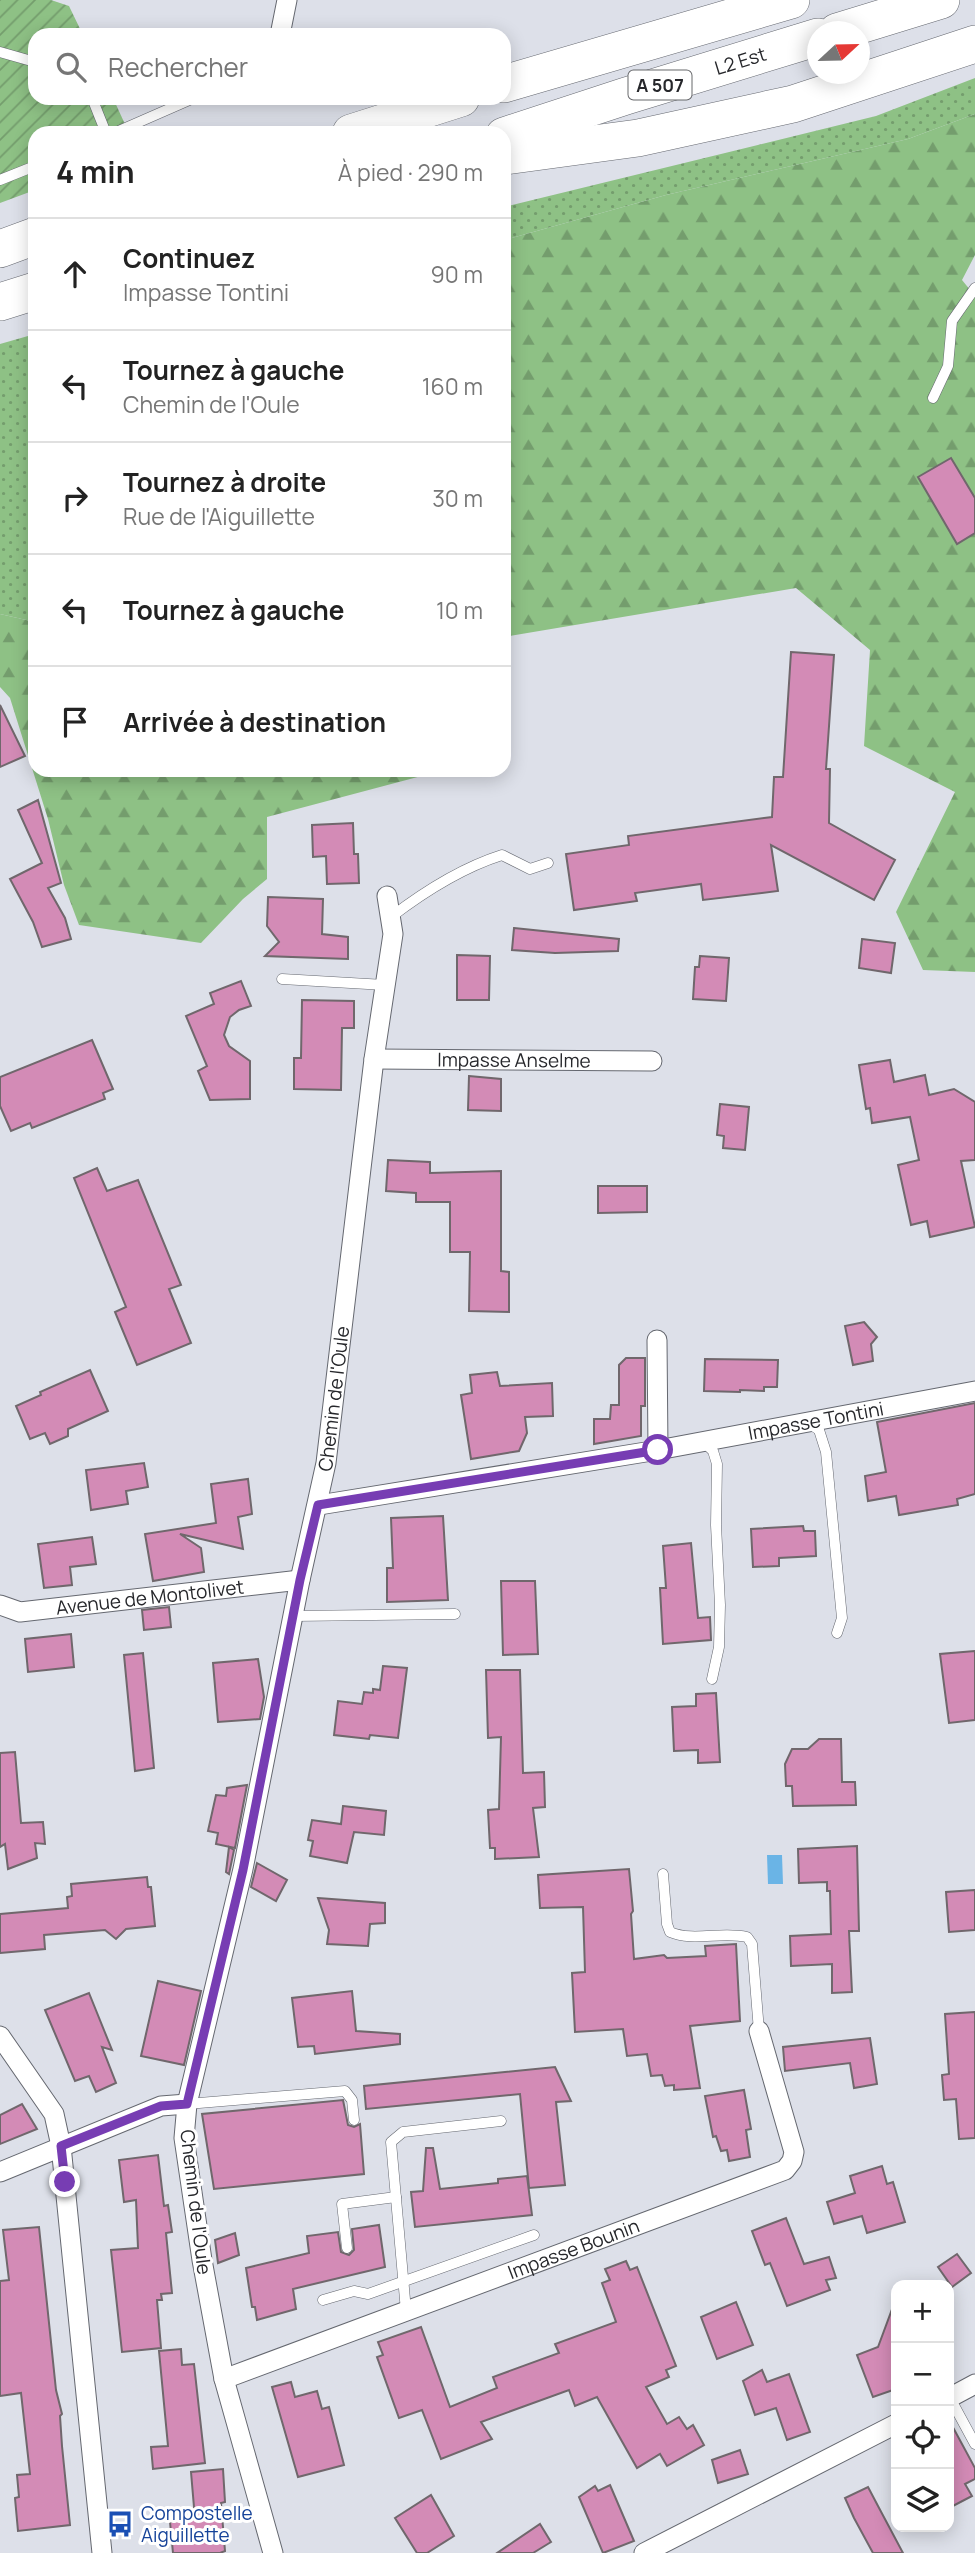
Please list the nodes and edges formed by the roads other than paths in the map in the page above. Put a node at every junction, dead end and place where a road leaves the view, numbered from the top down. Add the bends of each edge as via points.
1 (287, 0) edge
2 (701, 0) edge
3 (791, 0) edge
4 (941, 0) edge
5 (870, 22) edge
6 (281, 28) edge
7 (807, 40) edge
8 (975, 44) edge
9 (0, 52) edge
10 (28, 60) edge
11 (519, 80) edge
12 (95, 105) edge
13 (178, 105) edge
14 (439, 105) edge
15 (103, 126) edge
16 (130, 126) edge
17 (373, 126) edge
18 (511, 134) edge
19 (511, 155) edge
20 (28, 169) edge
21 (0, 180) edge
22 (28, 239) edge
23 (0, 249) edge
24 (975, 289) edge
25 (28, 292) edge
26 (0, 302) edge
27 (933, 398) dead end
28 (548, 863) dead end
29 (387, 896) dead end
30 (391, 917) junction
31 (282, 979) dead end
32 (386, 985) junction
33 (374, 1059) junction
34 (652, 1061) dead end
35 (657, 1340) dead end
36 (975, 1391) edge
37 (807, 1422) junction
38 (703, 1441) junction
39 (658, 1450) junction
40 (318, 1505) junction
41 (300, 1580) junction
42 (0, 1605) edge
43 (455, 1614) dead end
44 (293, 1615) junction
45 (837, 1633) dead end
46 (712, 1679) dead end
47 (663, 1874) dead end
48 (759, 2031) joint
49 (0, 2036) edge
50 (187, 2104) junction
51 (354, 2120) dead end
52 (501, 2121) dead end
53 (61, 2146) junction
54 (0, 2172) edge
55 (396, 2197) junction
56 (534, 2235) dead end
57 (346, 2248) dead end
58 (403, 2282) junction
59 (323, 2300) dead end
60 (406, 2311) junction
61 (224, 2379) junction
62 (975, 2384) edge
63 (954, 2395) edge
64 (954, 2406) edge
65 (891, 2427) edge
66 (975, 2444) edge
67 (103, 2553) edge
68 (273, 2553) edge
69 (644, 2553) edge

1 - 6 street
2 - 11 highway
3 - 11 highway, A 507
4 - 5 highway
7 - 18 highway, L2 Est / A 507
8 - 19 highway via 793,104 638,138
9 - 10 lane
12 - 15 lane
13 - 16 lane
14 - 17 highway
20 - 21 lane
22 - 23 highway
24 - 27 lane via 952,321 948,366
25 - 26 highway
28 - 30 lane via 530,869 502,855 476,863
29 - 30 street, Chemin de l'Oule
30 - 32 street, Chemin de l'Oule
31 - 32 lane
32 - 33 street, Chemin de l'Oule
33 - 34 street, Impasse Anselme
33 - 40 street, Chemin de l'Oule
35 - 39 street
36 - 37 street, Impasse Tontini
37 - 38 street, Impasse Tontini
37 - 45 lane via 819,1430 830,1478 842,1618
38 - 39 street, Impasse Tontini
38 - 46 lane via 717,1464 720,1605 719,1647
39 - 40 street, Impasse Tontini
40 - 41 street, Chemin de l'Oule
41 - 42 street, Avenue de Montolivet via 20,1612
41 - 44 street, Chemin de l'Oule
43 - 44 lane
44 - 50 street, Chemin de l'Oule via 243,1870
47 - 48 lane via 670,1931 680,1936 734,1934 747,1937 752,1944
48 - 60 street, Impasse Bounin via 794,2152 785,2170
49 - 53 street via 54,2114
50 - 51 lane via 345,2091 352,2100
50 - 53 street via 161,2106
50 - 61 street, Chemin de l'Oule via 184,2138
52 - 55 lane via 403,2132 391,2142
53 - 54 street
53 - 67 street
55 - 57 lane via 342,2204
55 - 58 lane
56 - 58 lane
58 - 59 lane via 368,2294 354,2291
58 - 60 lane
60 - 61 street, Impasse Bounin
61 - 68 street, Chemin de l'Oule
62 - 63 street
64 - 66 lane
65 - 69 street

